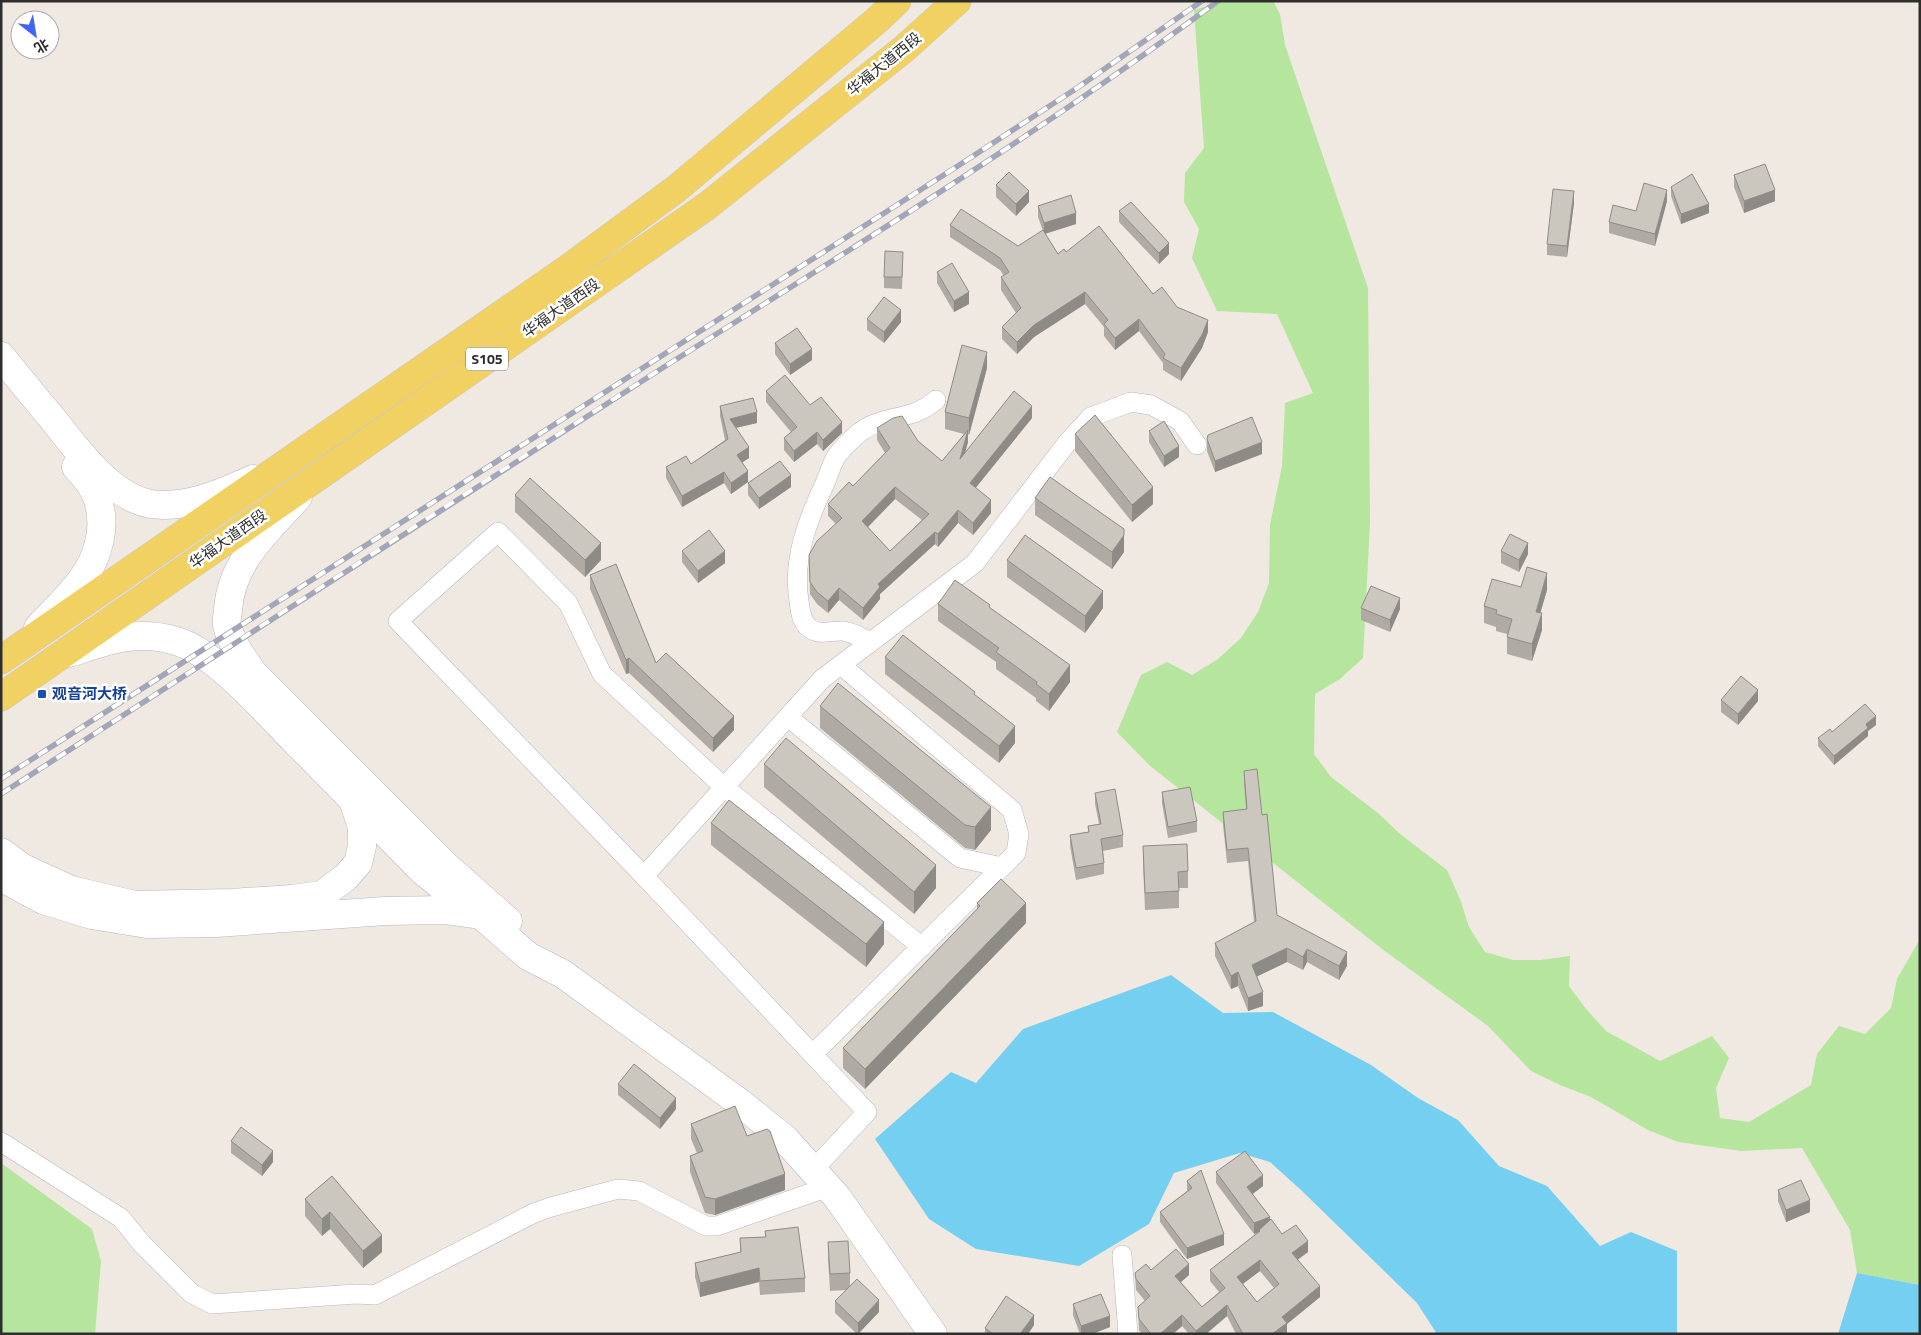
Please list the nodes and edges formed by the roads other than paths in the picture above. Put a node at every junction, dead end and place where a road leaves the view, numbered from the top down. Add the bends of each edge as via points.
1 (897, 1) edge
2 (957, 1) edge
3 (1, 356) edge
4 (1, 381) edge
5 (936, 400) dead end
6 (1197, 445) dead end
7 (275, 469) junction
8 (317, 477) junction
9 (871, 642) junction
10 (12, 652) edge
11 (60, 655) junction
12 (841, 665) junction
13 (1, 697) edge
14 (788, 717) junction
15 (724, 787) junction
16 (352, 799) junction
17 (1, 852) edge
18 (1002, 867) junction
19 (644, 876) junction
20 (1, 877) edge
21 (480, 915) junction
22 (922, 946) junction
23 (563, 974) junction
24 (813, 1054) junction
25 (1, 1142) edge
26 (820, 1178) junction
27 (1122, 1255) dead end
28 (933, 1334) edge
29 (1128, 1334) edge

1 - 7 main road, 华福大道西段 / S105 via 676,188 566,270
2 - 8 main road, 华福大道西段 / S105 via 905,48 707,206
3 - 7 main road via 91,466 110,483 150,504 196,501
4 - 10 main road via 85,476 96,495 102,521 94,560 80,582
5 - 9 street via 915,414 875,424 852,439 836,456 801,543 796,586 803,620 817,633 843,631
6 - 9 street via 1180,421 1151,405 1131,402 1091,417 1067,443 975,563
7 - 10 main road, 华福大道西段 / S105
8 - 11 main road, 华福大道西段 / S105
8 - 23 main road via 254,545 238,571 229,594 227,624 237,648 253,673 446,866
9 - 12 street
11 - 13 main road, 华福大道西段 / S105
11 - 16 main road via 123,637 152,636 178,641 204,655 241,686
12 - 14 street via 822,679
12 - 18 street via 1012,810 1019,834 1016,853
14 - 15 street
14 - 18 street via 960,858
15 - 19 street
15 - 19 street via 602,674 568,604 498,532 398,621
15 - 22 street
16 - 17 main road via 362,827 358,863 322,895 231,903 135,905 71,890 23,868
16 - 21 main road via 424,872
18 - 22 street
19 - 24 street
20 - 21 main road via 43,900 92,915 147,924 216,923 385,911 444,910
21 - 23 main road via 528,956
22 - 24 street
23 - 26 main road via 739,1102 785,1139
24 - 26 street via 867,1112
25 - 26 street via 121,1218 191,1293 212,1304 375,1295 534,1214 618,1189 640,1191 706,1226 717,1226
26 - 28 main road
27 - 29 street

